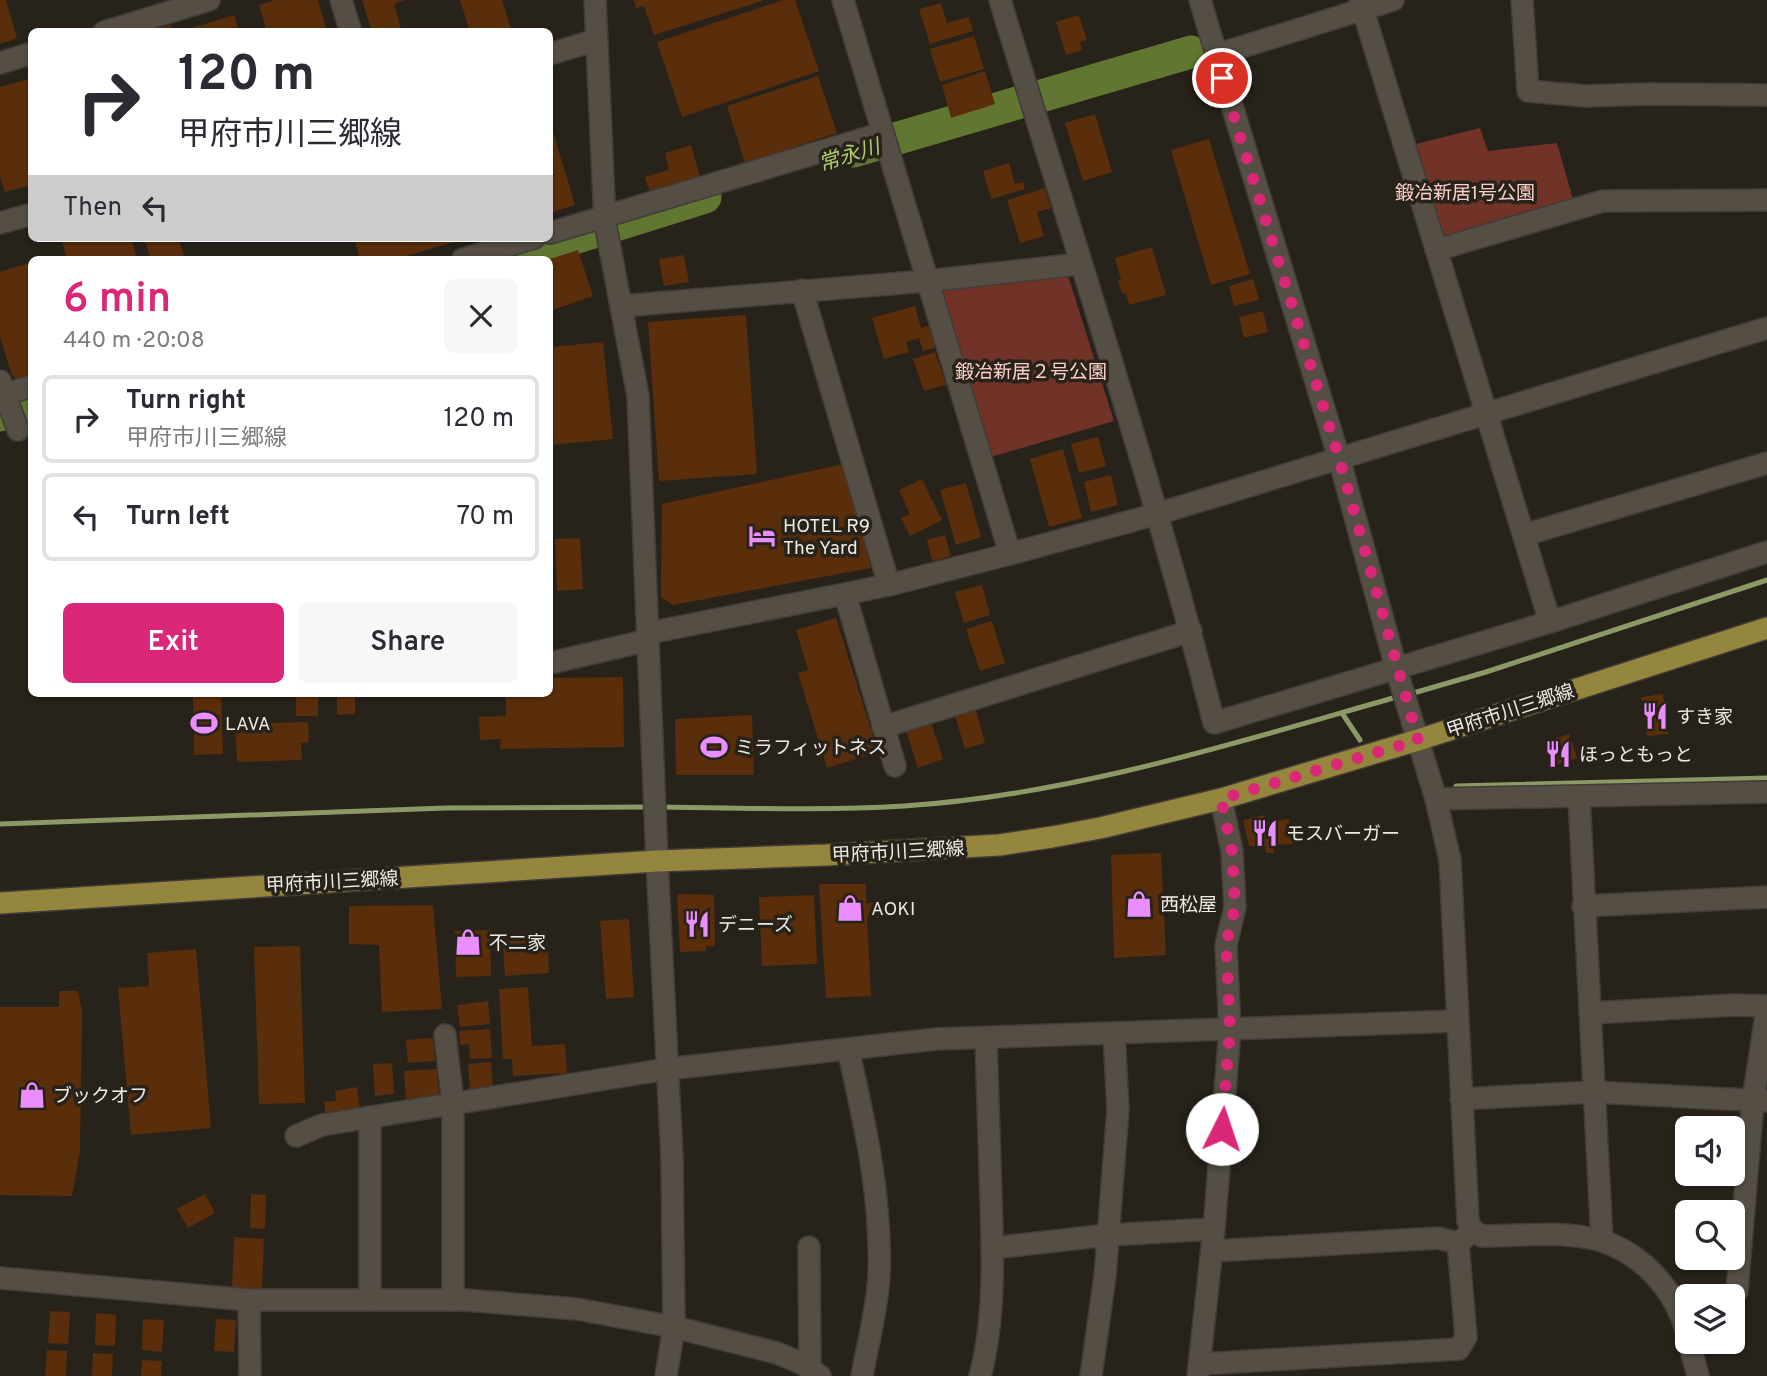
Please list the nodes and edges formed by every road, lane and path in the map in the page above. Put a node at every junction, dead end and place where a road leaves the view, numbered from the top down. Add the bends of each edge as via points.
1 (209, 0) edge
2 (341, 0) edge
3 (595, 0) edge
4 (843, 0) edge
5 (1000, 0) edge
6 (1200, 0) edge
7 (1393, 0) edge
8 (1522, 0) edge
9 (1361, 5) edge
10 (117, 28) edge
11 (350, 28) edge
12 (596, 40) junction
13 (553, 53) edge
14 (28, 54) edge
15 (1216, 55) junction
16 (0, 63) edge
17 (1767, 96) edge
18 (886, 141) junction
19 (1767, 200) edge
20 (28, 215) edge
21 (0, 223) edge
22 (606, 227) junction
23 (553, 233) edge
24 (520, 242) edge
25 (1436, 250) junction
26 (473, 256) edge
27 (1080, 264) junction
28 (926, 281) junction
29 (802, 290) junction
30 (621, 306) junction
31 (1767, 328) edge
32 (28, 387) edge
33 (1, 390) edge
34 (1487, 414) junction
35 (18, 430) dead end
36 (1339, 458) junction
37 (1767, 463) edge
38 (1157, 513) junction
39 (1524, 535) junction
40 (1767, 552) edge
41 (1010, 554) junction
42 (889, 585) junction
43 (845, 594) junction
44 (1549, 622) junction
45 (1767, 628) edge
46 (1191, 631) junction
47 (649, 636) junction
48 (553, 662) edge
49 (1397, 671) junction
50 (883, 727) junction
51 (1418, 740) junction
52 (895, 766) dead end
53 (1767, 792) edge
54 (1579, 797) junction
55 (1221, 799) junction
56 (1436, 799) junction
57 (657, 861) junction
58 (1767, 897) edge
59 (0, 903) edge
60 (1583, 906) junction
61 (1767, 1008) edge
62 (1590, 1013) junction
63 (1458, 1021) junction
64 (1230, 1029) junction
65 (1114, 1033) junction
66 (445, 1035) dead end
67 (986, 1039) junction
68 (848, 1049) junction
69 (667, 1069) junction
70 (1594, 1092) junction
71 (1461, 1099) junction
72 (1760, 1100) edge
73 (453, 1104) junction
74 (370, 1117) junction
75 (296, 1136) dead end
76 (1214, 1229) junction
77 (1108, 1235) junction
78 (1465, 1237) junction
79 (1602, 1241) junction
80 (809, 1247) dead end
81 (992, 1248) junction
82 (1212, 1251) junction
83 (0, 1278) edge
84 (1738, 1284) edge
85 (249, 1300) junction
86 (370, 1300) junction
87 (453, 1300) junction
88 (1675, 1301) edge
89 (674, 1328) junction
90 (1692, 1354) edge
91 (1199, 1370) edge
92 (815, 1372) edge
93 (250, 1376) edge
94 (666, 1376) edge
95 (862, 1376) edge
96 (980, 1376) edge
97 (1091, 1376) edge
98 (1698, 1376) edge

1 - 10 street
2 - 11 street
3 - 12 street
4 - 18 street
5 - 27 street
6 - 15 street
7 - 9 street
8 - 17 street via 1528,91 1586,96
9 - 15 street
9 - 25 street
12 - 13 street
12 - 22 street
14 - 16 street
15 - 36 street
18 - 22 street
18 - 28 street
19 - 25 street via 1603,201
20 - 21 street
22 - 23 street
22 - 30 street
24 - 26 street
25 - 34 street
27 - 28 street
27 - 38 street
28 - 29 street
28 - 41 street
29 - 30 street
29 - 42 street
30 - 47 street via 639,396
31 - 34 street
32 - 33 street
33 - 35 street
34 - 36 street
34 - 39 street
36 - 38 street
36 - 49 street
37 - 39 street
38 - 41 street
38 - 46 street
39 - 44 street
40 - 44 street
41 - 42 street
42 - 43 street
43 - 47 street
43 - 50 street
44 - 49 street
45 - 51 main road, 甲府市川三郷線
46 - 49 street via 1214,723
46 - 50 street
47 - 48 street
47 - 57 street
49 - 51 street
50 - 52 street
51 - 55 main road, 甲府市川三郷線
51 - 56 street
53 - 54 street
54 - 56 street
54 - 60 street
55 - 57 main road, 甲府市川三郷線 via 1100,828 999,845
55 - 64 street via 1232,851 1235,907 1226,945
56 - 63 street via 1450,860
57 - 59 main road, 甲府市川三郷線
57 - 69 street
58 - 60 street
60 - 62 street
61 - 62 street via 1734,1005
61 - 72 street
62 - 70 street
63 - 64 street
63 - 71 street
64 - 65 street
64 - 76 street
65 - 67 street
65 - 77 street via 1118,1109
66 - 73 street
67 - 68 street via 936,1039
67 - 81 street
68 - 69 street
68 - 95 street via 877,1203 878,1278
69 - 73 street
69 - 89 street
70 - 71 street
70 - 72 street
70 - 79 street
71 - 78 street
72 - 84 street
73 - 74 street
73 - 87 street
74 - 75 street via 322,1125
74 - 86 street
76 - 77 street
76 - 82 street
77 - 81 street
77 - 97 street
78 - 79 street via 1567,1236
78 - 82 street
78 - 91 street via 1466,1337 1459,1349
79 - 88 street via 1651,1270
80 - 92 street
81 - 96 street
82 - 91 street
83 - 85 street
85 - 86 street
85 - 93 street
86 - 87 street
87 - 89 street via 577,1308
89 - 92 street via 778,1353
89 - 94 street
90 - 98 street

